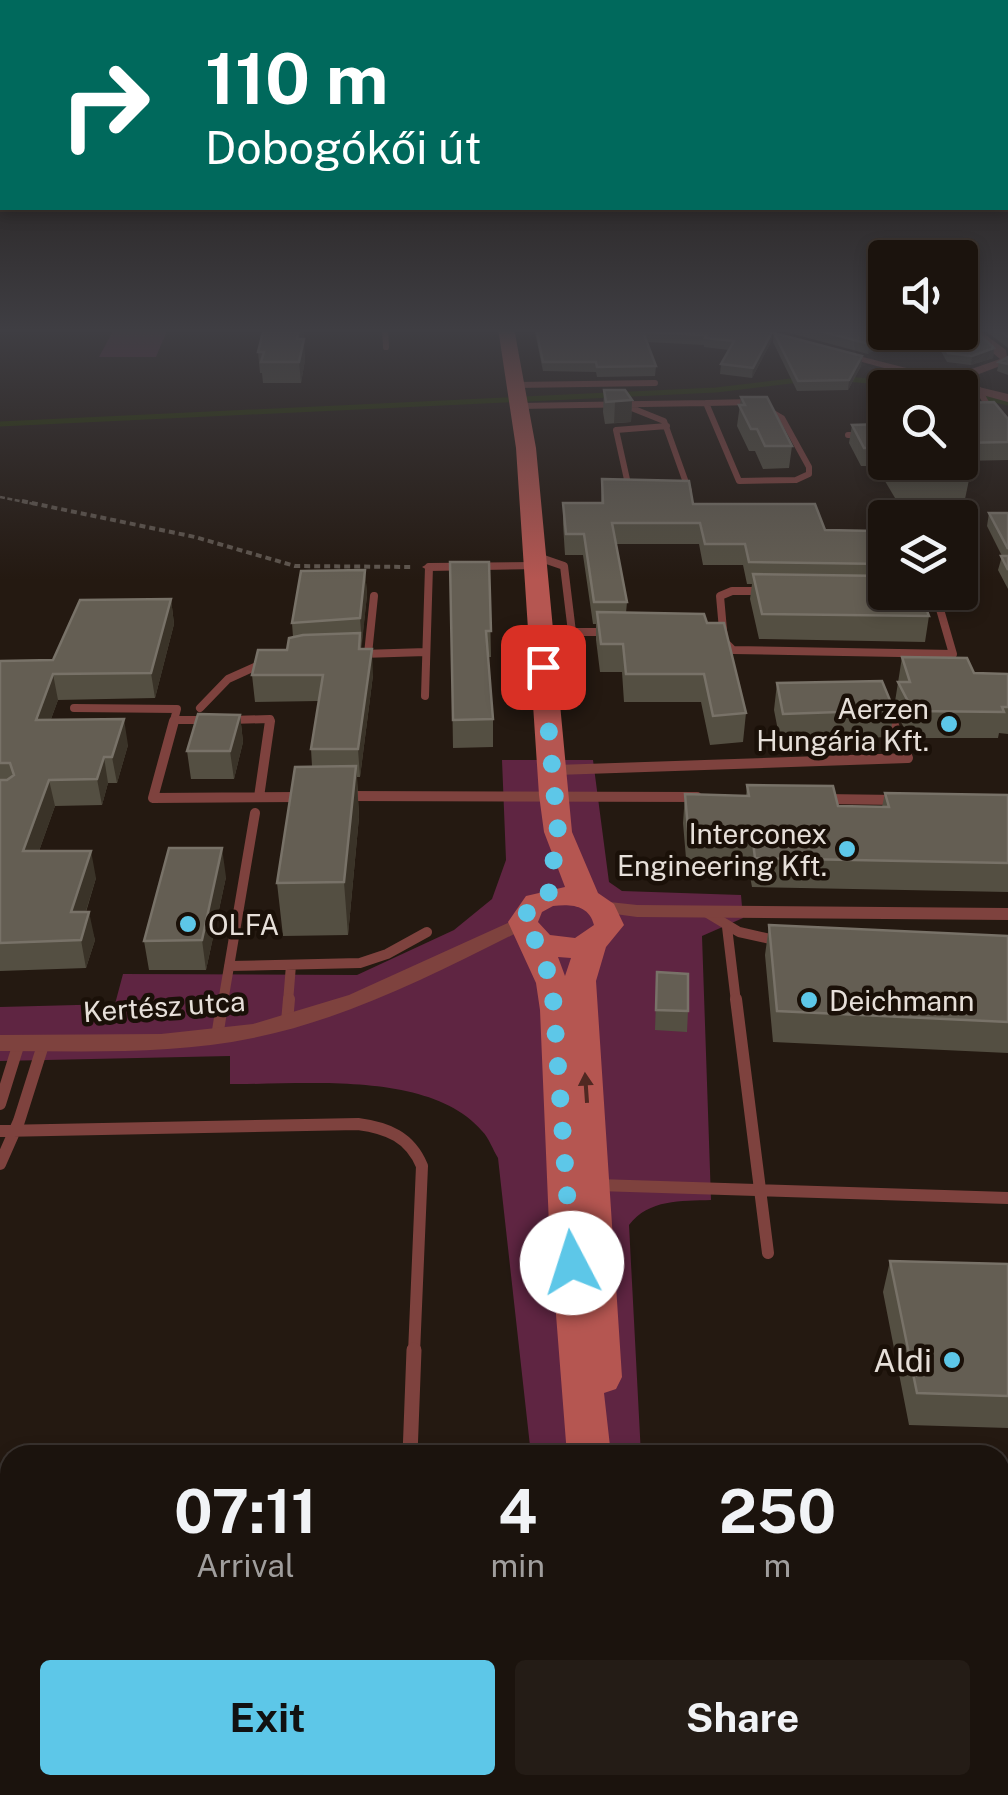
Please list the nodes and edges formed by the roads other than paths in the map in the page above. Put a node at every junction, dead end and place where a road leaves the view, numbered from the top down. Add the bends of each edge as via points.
1 (519, 412) edge
2 (648, 412) edge
3 (710, 412) edge
4 (777, 412) edge
5 (667, 426) junction
6 (868, 434) edge
7 (848, 435) edge
8 (674, 488) edge
9 (645, 489) edge
10 (535, 561) junction
11 (430, 567) joint
12 (783, 592) edge
13 (374, 596) dead end
14 (940, 610) edge
15 (540, 632) junction
16 (572, 632) junction
17 (610, 632) edge
18 (704, 632) edge
19 (723, 632) junction
20 (426, 652) junction
21 (351, 654) edge
22 (368, 654) junction
23 (272, 660) edge
24 (425, 696) dead end
25 (885, 707) edge
26 (74, 708) dead end
27 (200, 708) dead end
28 (174, 720) junction
29 (552, 782) junction
30 (318, 796) edge
31 (338, 796) edge
32 (259, 797) junction
33 (704, 797) edge
34 (819, 799) edge
35 (915, 800) edge
36 (255, 813) dead end
37 (558, 832) junction
38 (548, 897) junction
39 (703, 910) junction
40 (1008, 914) edge
41 (594, 921) junction
42 (727, 927) junction
43 (428, 932) dead end
44 (529, 932) junction
45 (797, 942) edge
46 (292, 965) junction
47 (229, 966) junction
48 (288, 1022) junction
49 (216, 1037) junction
50 (44, 1042) junction
51 (10, 1043) edge
52 (0, 1104) edge
53 (0, 1131) edge
54 (16, 1131) junction
55 (0, 1164) edge
56 (592, 1185) junction
57 (760, 1189) junction
58 (1008, 1198) edge
59 (768, 1253) dead end
60 (410, 1445) edge
61 (588, 1445) edge
62 (605, 1445) edge

1 - 10 main road
2 - 5 lane
3 - 4 lane via 739,481 809,474
5 - 8 lane via 689,490
5 - 9 lane via 615,432 628,484
6 - 7 lane
10 - 11 street
10 - 15 main road
10 - 16 lane via 550,558 564,566
11 - 20 lane
12 - 19 lane via 720,596
13 - 22 lane
14 - 19 lane via 953,654 755,653 733,650
15 - 16 lane
15 - 29 main road
16 - 17 lane
18 - 19 lane
20 - 22 lane
20 - 24 lane
21 - 22 lane
23 - 27 lane via 236,672
25 - 29 lane via 908,758
26 - 28 lane via 177,708
28 - 32 lane via 270,720
28 - 32 lane via 152,798
29 - 31 lane
29 - 33 lane
29 - 37 main road
30 - 32 lane
34 - 35 lane
36 - 47 lane
37 - 38 main road
37 - 41 main road
38 - 41 main road
38 - 44 main road via 531,905
39 - 40 street
39 - 41 street
39 - 42 lane
41 - 44 main road via 562,948
56 -> 41 main road via 580,981
42 - 45 lane via 759,940
42 - 57 lane
43 - 46 lane via 360,964
44 - 48 street, Kertész utca
44 - 61 main road via 552,983 556,1010
46 - 47 lane
46 - 48 lane
47 - 49 lane
48 - 49 street, Kertész utca
49 - 50 street, Kertész utca
50 - 51 street, Kertész utca
50 - 54 lane
51 - 52 lane
53 - 54 lane
54 - 55 lane
54 - 60 lane via 358,1124 408,1140 422,1166
56 - 57 lane
56 - 62 main road
57 - 58 lane
57 - 59 lane

